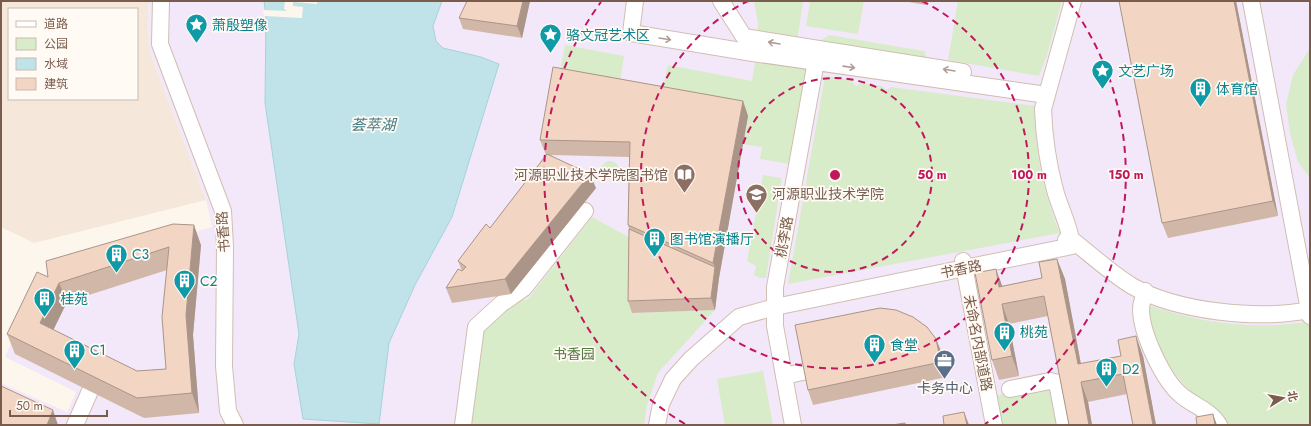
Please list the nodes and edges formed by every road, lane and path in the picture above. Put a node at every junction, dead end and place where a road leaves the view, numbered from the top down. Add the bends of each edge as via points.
1 (161, 1) edge
2 (169, 1) edge
3 (635, 1) edge
4 (721, 1) edge
5 (1068, 1) edge
6 (1073, 1) edge
7 (1251, 1) edge
8 (820, 56) junction
9 (1046, 90) junction
10 (585, 211) dead end
11 (1069, 243) junction
12 (961, 265) junction
13 (1144, 295) junction
14 (778, 303) junction
15 (1310, 314) edge
16 (794, 374) junction
17 (1010, 389) dead end
18 (90, 391) edge
19 (75, 424) edge
20 (235, 425) edge
21 (243, 425) edge
22 (463, 425) edge
23 (653, 425) edge
24 (657, 425) edge
25 (793, 425) edge
26 (800, 425) edge
27 (989, 425) edge
28 (994, 425) edge
29 (1065, 425) edge
30 (1220, 425) edge

1 - 20 street, 书香路 via 160,44 223,211 224,366 228,411
2 - 21 street, 书香路 via 169,44 231,210 233,245 230,365 235,409
3 -> 8 street via 631,33
8 -> 4 street via 744,37
5 - 9 street
6 - 9 street
7 - 15 street
8 - 9 street
8 - 14 street, 桃李路 via 775,287
9 - 11 street via 1039,109 1039,128 1049,190
10 - 22 street via 524,288 501,304 476,327
11 - 12 street, 书香路
11 - 13 street via 1129,292
12 - 14 street, 书香路
12 - 27 street, 未命名内部道路
12 - 28 street, 未命名内部道路
13 - 15 street via 1182,311 1248,320 1283,320
13 - 30 street via 1141,310 1148,340 1168,380 1181,395 1199,406
14 - 16 street, 桃李路
14 - 23 street, 书香路 via 736,311 688,353 656,401
14 - 24 street, 书香路 via 739,317 691,359 674,379 661,404
16 - 25 street, 桃李路
16 - 26 street, 桃李路
17 - 29 street via 1055,382
18 - 19 street

